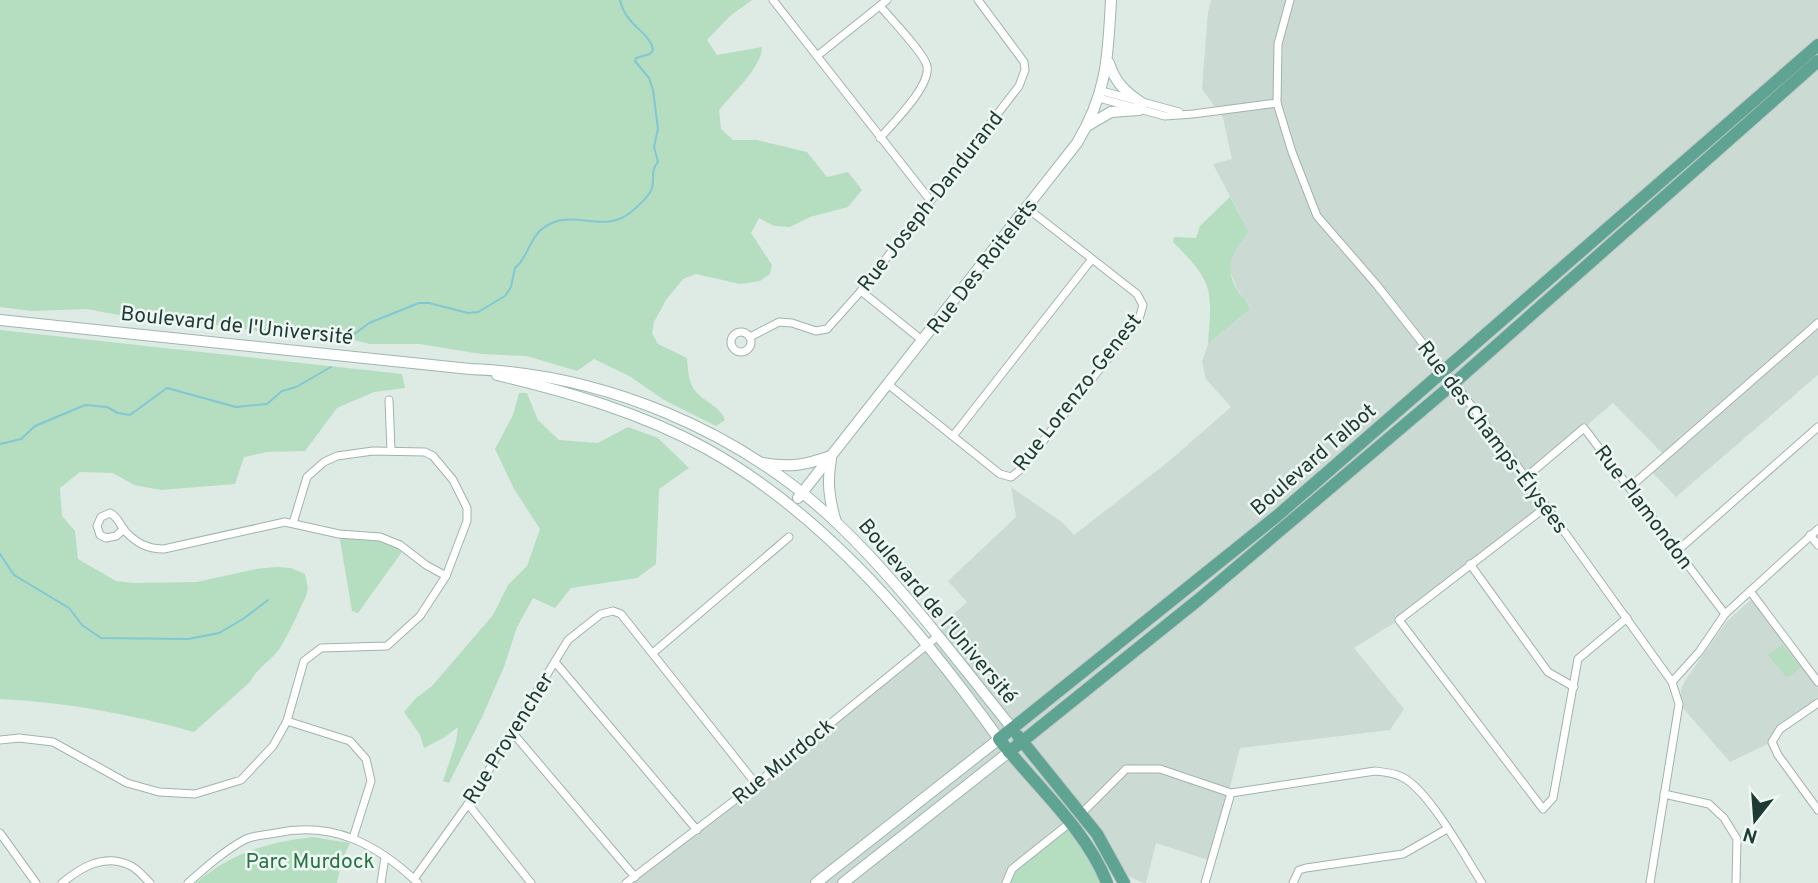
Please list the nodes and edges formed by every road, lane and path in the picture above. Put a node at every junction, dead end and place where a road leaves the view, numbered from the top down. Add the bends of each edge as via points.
1 (773, 0) edge
2 (887, 0) edge
3 (978, 0) edge
4 (1111, 0) edge
5 (1290, 0) edge
6 (880, 6) junction
7 (1818, 44) edge
8 (817, 56) junction
9 (1108, 60) junction
10 (1818, 61) edge
11 (1101, 95) junction
12 (1277, 103) junction
13 (1140, 107) junction
14 (1087, 126) junction
15 (880, 138) junction
16 (930, 200) junction
17 (1027, 208) junction
18 (1092, 259) junction
19 (861, 291) junction
20 (0, 320) edge
21 (1818, 323) edge
22 (750, 337) dead end
23 (923, 341) junction
24 (470, 369) junction
25 (1444, 370) junction
26 (1454, 383) junction
27 (889, 385) junction
28 (389, 400) dead end
29 (1818, 428) edge
30 (953, 436) junction
31 (391, 450) junction
32 (831, 456) junction
33 (758, 462) junction
34 (1525, 478) junction
35 (1630, 487) junction
36 (801, 493) junction
37 (792, 506) junction
38 (1546, 507) junction
39 (293, 523) junction
40 (837, 523) junction
41 (124, 529) dead end
42 (1818, 529) edge
43 (1810, 535) junction
44 (789, 537) dead end
45 (1818, 545) edge
46 (1677, 551) junction
47 (1471, 564) junction
48 (446, 576) junction
49 (1750, 591) junction
50 (1725, 614) junction
51 (1627, 618) junction
52 (938, 636) junction
53 (926, 645) junction
54 (654, 652) junction
55 (555, 662) junction
56 (1672, 682) junction
57 (1818, 682) edge
58 (1574, 687) junction
59 (1818, 703) edge
60 (287, 721) junction
61 (1012, 728) junction
62 (512, 732) junction
63 (999, 739) junction
64 (0, 740) edge
65 (1022, 741) junction
66 (1009, 752) junction
67 (756, 784) junction
68 (1231, 793) junction
69 (1664, 794) junction
70 (468, 804) junction
71 (1818, 810) edge
72 (1082, 814) junction
73 (1069, 823) junction
74 (1447, 829) junction
75 (697, 830) junction
76 (0, 832) edge
77 (353, 838) junction
78 (385, 857) junction
79 (635, 877) junction
80 (1294, 880) edge
81 (416, 881) edge
82 (36, 883) edge
83 (62, 883) edge
84 (150, 883) edge
85 (188, 883) edge
86 (381, 883) edge
87 (531, 883) edge
88 (626, 883) edge
89 (816, 883) edge
90 (843, 883) edge
91 (1006, 883) edge
92 (1107, 883) edge
93 (1124, 883) edge
94 (1205, 883) edge
95 (1482, 883) edge
96 (1650, 883) edge
97 (1736, 883) edge

1 - 8 street
2 - 6 street
3 - 16 street, Rue Joseph-Dandurand via 1018,52 1024,76
4 - 9 main road, Rue Des Roitelets
5 - 12 street, Rue des Champs-Élysées via 1278,44
6 - 8 street
6 - 15 street via 925,61 927,74
7 - 25 main road, Boulevard Talbot
8 - 15 street
9 - 11 main road, Rue Des Roitelets
9 - 13 main road via 1117,82
10 - 26 main road, Boulevard Talbot
11 - 13 street
11 - 14 main road, Rue Des Roitelets
12 - 13 street via 1194,114
12 - 25 street, Rue des Champs-Élysées via 1317,216
13 - 14 main road via 1111,112
14 - 17 main road, Rue Des Roitelets
15 - 16 street
16 - 19 street, Rue Joseph-Dandurand
17 - 18 street, Rue Lorenzo-Genest
17 - 23 main road, Rue Des Roitelets
18 - 30 street
18 - 30 street, Rue Lorenzo-Genest via 1142,299 1142,312 1021,469 1006,477
19 - 22 street, Rue Joseph-Dandurand via 822,332 779,322
19 - 23 street
20 - 24 main road, Boulevard de l'Université
21 - 35 street
23 - 27 main road, Rue Des Roitelets
24 - 33 main road, Boulevard de l'Université via 560,379 612,393 693,425
24 - 37 main road, Boulevard de l'Université via 553,388 658,426 732,464
25 - 26 street, Rue des Champs-Élysées
25 - 61 main road, Boulevard Talbot via 1268,524
26 - 34 street, Rue des Champs-Élysées
26 - 65 main road, Boulevard Talbot via 1198,600
27 - 30 street, Rue Lorenzo-Genest
27 - 32 main road, Rue Des Roitelets
28 - 31 street
29 - 46 street
31 - 39 street via 337,456 324,462 307,477
31 - 48 street via 433,456 453,480 467,508 467,521
32 - 33 main road via 803,466
32 - 36 main road, Rue Des Roitelets
32 - 40 main road via 828,498
33 - 36 main road, Boulevard de l'Université
34 - 35 street, Rue Plamondon via 1584,428
34 - 38 street, Rue des Champs-Élysées
35 - 46 street, Rue Plamondon
36 - 37 main road, Rue Des Roitelets
36 - 40 main road, Boulevard de l'Université
37 - 53 main road, Boulevard de l'Université via 837,544
38 - 47 street
38 - 51 street, Rue des Champs-Élysées
39 - 41 street via 164,549 145,548
39 - 48 street via 339,534 380,537
40 - 52 main road, Boulevard de l'Université
42 - 43 street
43 - 45 street
43 - 49 street
44 - 54 street
46 - 50 street, Rue Plamondon
47 - 58 street via 1548,672
47 - 58 street via 1398,620 1543,809 1553,798
48 - 60 street via 419,616 387,646 321,648 304,661
49 - 50 street
49 - 57 street
50 - 56 street
51 - 56 street, Rue des Champs-Élysées
51 - 58 street via 1578,659
52 - 53 street, Rue Murdock
52 - 61 main road, Boulevard de l'Université
53 - 63 main road, Boulevard de l'Université
53 - 67 street, Rue Murdock
54 - 55 street, Rue Provencher via 621,614 613,611 601,614 568,640
54 - 67 street
55 - 62 street, Rue Provencher
55 - 75 street
56 - 69 street, Rue des Champs-Élysées via 1679,705
59 - 71 street via 1780,729 1772,742
60 - 64 street via 273,747 241,780 195,793 159,792 127,783 53,742
60 - 77 street via 350,741 366,759 371,781
61 - 63 main road, Boulevard Talbot
61 - 65 main road, Boulevard de l'Université
62 - 70 street, Rue Provencher
62 - 79 street
63 - 66 main road, Boulevard de l'Université
63 - 89 main road, Boulevard Talbot
65 - 66 main road, Boulevard Talbot
65 - 72 main road, Boulevard de l'Université
66 - 73 main road, Boulevard de l'Université
66 - 90 main road, Boulevard Talbot
67 - 75 street, Rue Murdock
68 - 72 street via 1160,769 1126,769
68 - 74 street via 1383,772 1403,777 1420,790
68 - 94 street
69 - 96 street, Rue des Champs-Élysées
69 - 97 street via 1709,804 1724,818 1737,839
70 - 81 street, Rue Provencher
70 - 87 street
72 - 73 street
72 - 93 main road, Boulevard de l'Université
73 - 91 street via 1012,869
73 - 92 main road, Boulevard de l'Université via 1096,859
74 - 80 street via 1409,852 1306,868 1299,870
74 - 95 street
75 - 79 street, Rue Murdock
76 - 82 street
77 - 78 street
77 - 85 street via 338,832 296,829 246,839
78 - 81 street
78 - 86 street
79 - 88 street, Rue Murdock
83 - 84 street via 80,869 118,861 131,865

